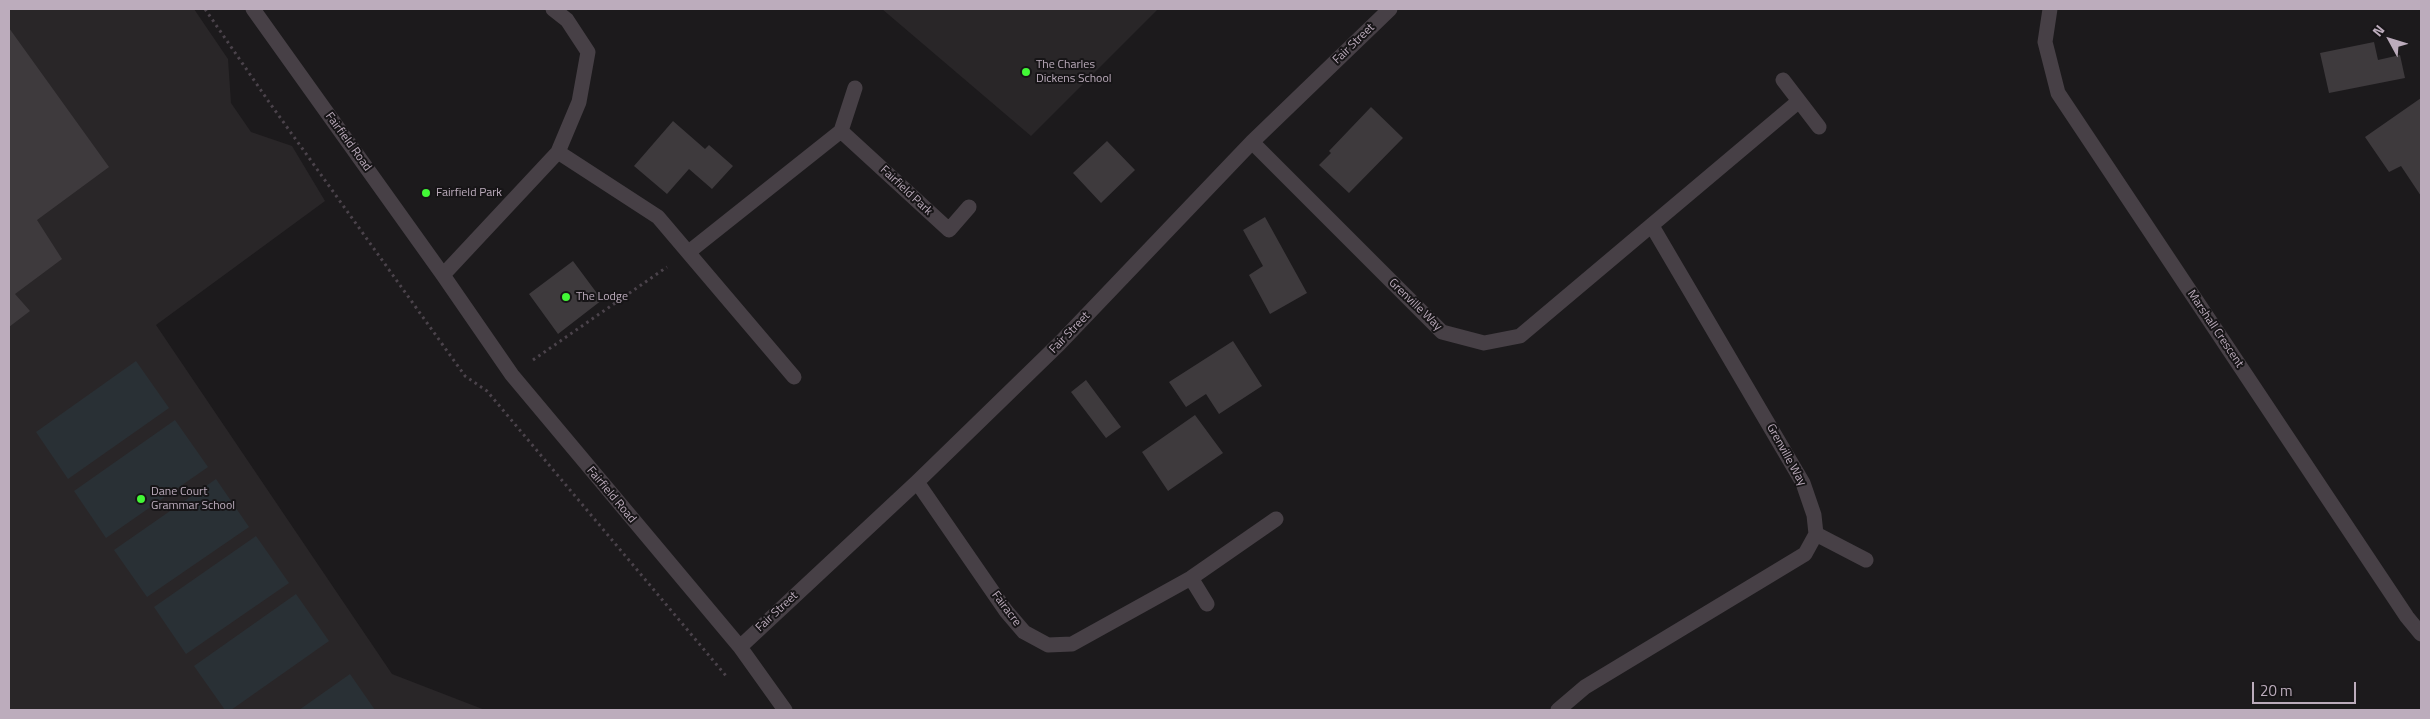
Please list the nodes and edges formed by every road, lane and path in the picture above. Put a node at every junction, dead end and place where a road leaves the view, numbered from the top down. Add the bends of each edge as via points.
1 (206, 9) edge
2 (253, 9) edge
3 (553, 9) edge
4 (1390, 9) edge
5 (2050, 9) edge
6 (1783, 80) dead end
7 (855, 88) dead end
8 (1799, 102) junction
9 (1819, 127) dead end
10 (841, 131) junction
11 (1252, 142) junction
12 (558, 152) junction
13 (969, 208) dead end
14 (1652, 226) junction
15 (690, 252) junction
16 (444, 275) junction
17 (512, 375) junction
18 (794, 376) dead end
19 (917, 482) junction
20 (1276, 519) dead end
21 (1816, 534) junction
22 (1866, 560) dead end
23 (1191, 578) junction
24 (1207, 604) dead end
25 (2421, 634) edge
26 (740, 647) junction
27 (731, 682) dead end
28 (785, 710) edge
29 (1558, 710) edge

1 - 27 path via 465,376 487,391
2 - 16 street, Fairfield Road
3 - 12 street via 567,20 588,52 580,102
4 - 11 street, Fair Street
5 - 25 street, Marshall Crescent via 2045,42 2058,93
6 - 8 street
7 - 10 street
8 - 9 street
8 - 14 street, Grenville Way
10 - 13 street, Fairfield Park via 949,230
10 - 15 street
11 - 14 street, Grenville Way via 1442,332 1484,343 1520,336
11 - 19 street, Fair Street via 1059,344
12 - 15 street via 658,217
12 - 16 street
14 - 21 street, Grenville Way via 1803,483 1814,515
15 - 17 path
15 - 18 street
16 - 17 street, Fairfield Road
17 - 26 street, Fairfield Road
19 - 23 street, Fairacre via 1006,611 1024,632 1048,645 1072,644
19 - 26 street, Fair Street
20 - 23 street, Fairacre
21 - 22 street
21 - 29 street via 1805,554 1586,687
23 - 24 street
26 - 28 street, Fairfield Road

